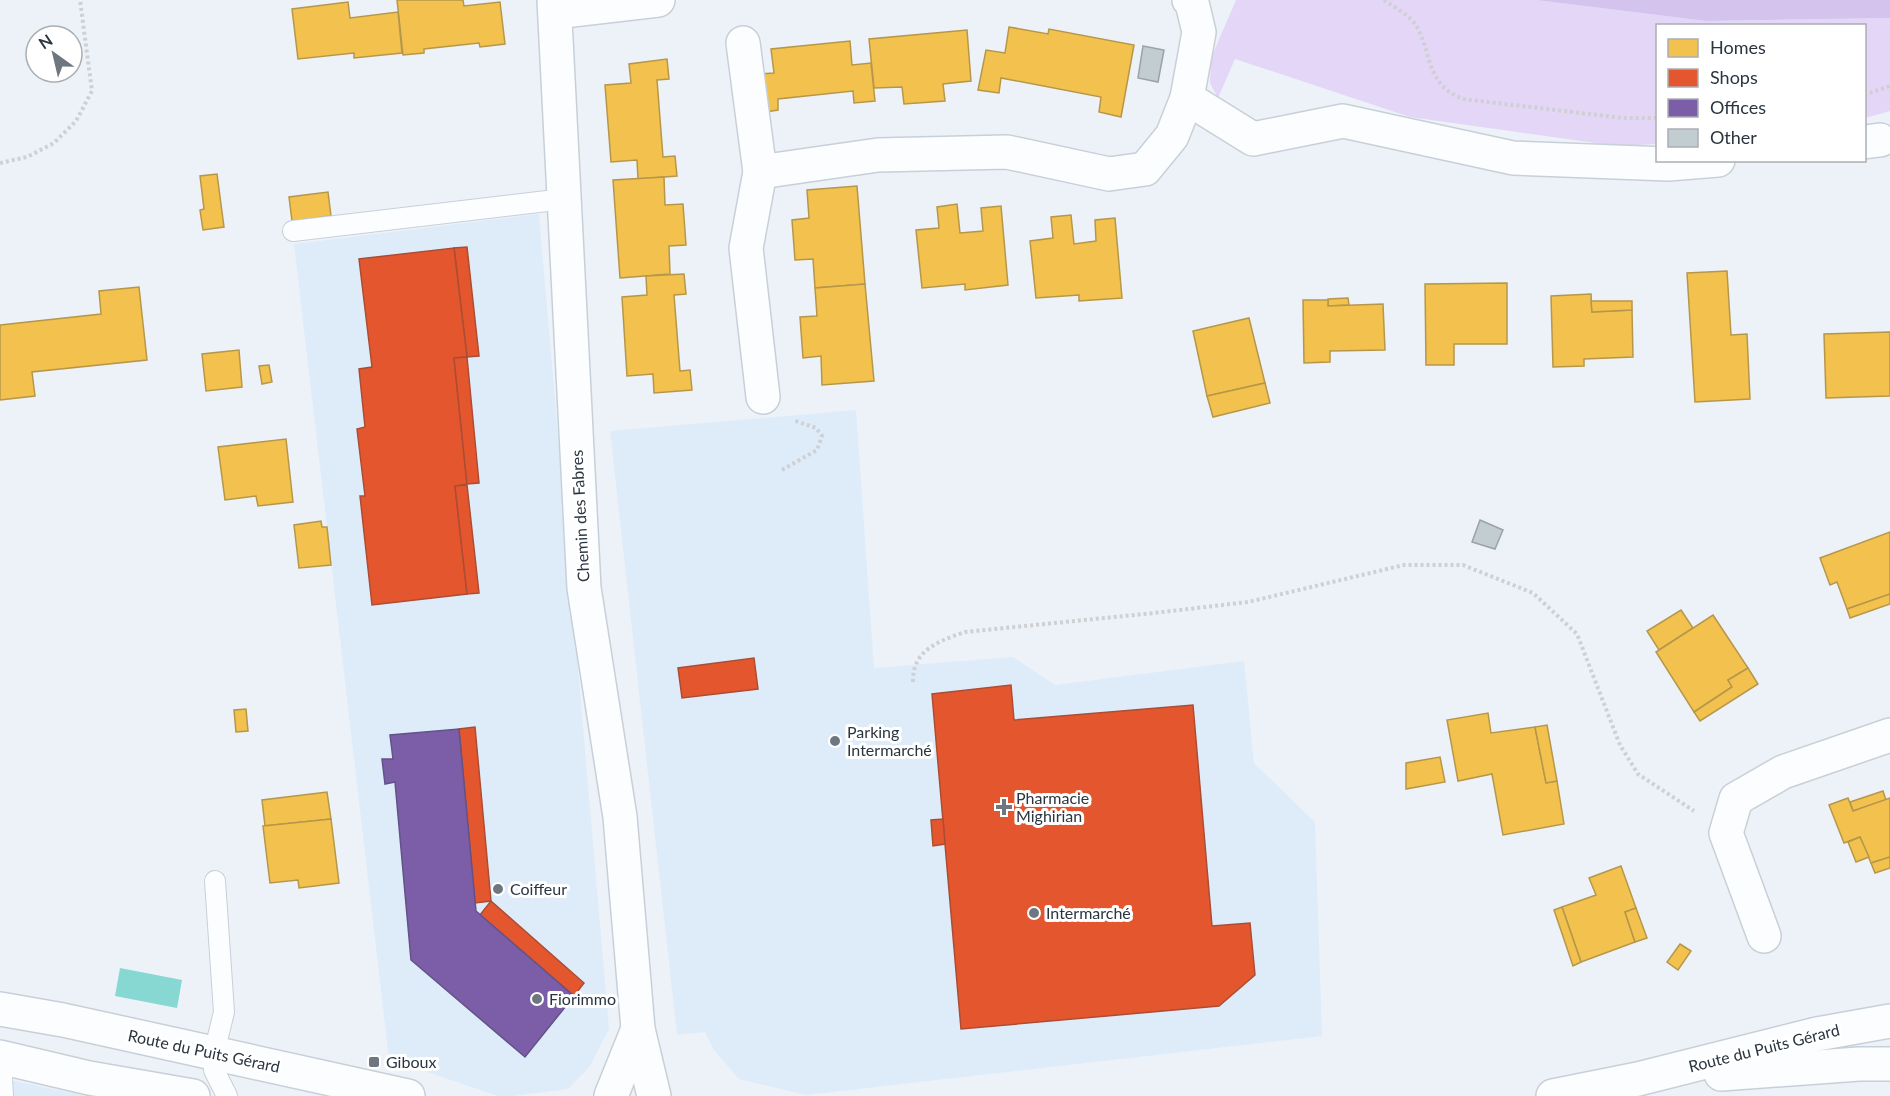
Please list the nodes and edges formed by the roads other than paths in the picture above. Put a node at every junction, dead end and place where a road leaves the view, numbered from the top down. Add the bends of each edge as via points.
1 (658, 0) edge
2 (1189, 0) edge
3 (554, 6) edge
4 (743, 43) dead end
5 (1187, 98) junction
6 (1693, 162) edge
7 (760, 172) junction
8 (564, 199) junction
9 (293, 231) dead end
10 (764, 397) road end
11 (1890, 735) edge
12 (215, 881) dead end
13 (1764, 936) dead end
14 (0, 1009) edge
15 (1890, 1021) edge
16 (638, 1029) junction
17 (214, 1053) junction
18 (1, 1057) edge
19 (1890, 1064) edge
20 (1638, 1079) junction
21 (87, 1087) edge
22 (3, 1096) edge
23 (193, 1096) edge
24 (227, 1096) edge
25 (408, 1096) edge
26 (611, 1096) edge
27 (654, 1096) edge
28 (1553, 1096) edge

1 - 3 street
2 - 5 street via 1199,32
3 - 8 street, Chemin des Fabres
4 - 7 street
5 - 6 street via 1253,139 1343,121 1513,158
5 - 7 street via 1172,136 1144,169 1109,174 1007,152 878,155
7 - 10 street via 746,248
8 - 9 lane
8 - 16 street, Chemin des Fabres via 584,588 620,818
11 - 13 street via 1784,772 1736,800 1726,833
12 - 17 lane via 224,1012
14 - 17 street, Route du Puits Gérard
15 - 20 street, Route du Puits Gérard via 1817,1034
16 - 26 street, Chemin des Fabres
16 - 27 street, Chemin des Fabres
17 - 24 lane via 214,1070
17 - 25 street, Route du Puits Gérard
18 - 21 street
18 - 22 lane
19 - 20 street, Route du Puits Gérard
20 - 28 street, Route du Puits Gérard
21 - 23 street

